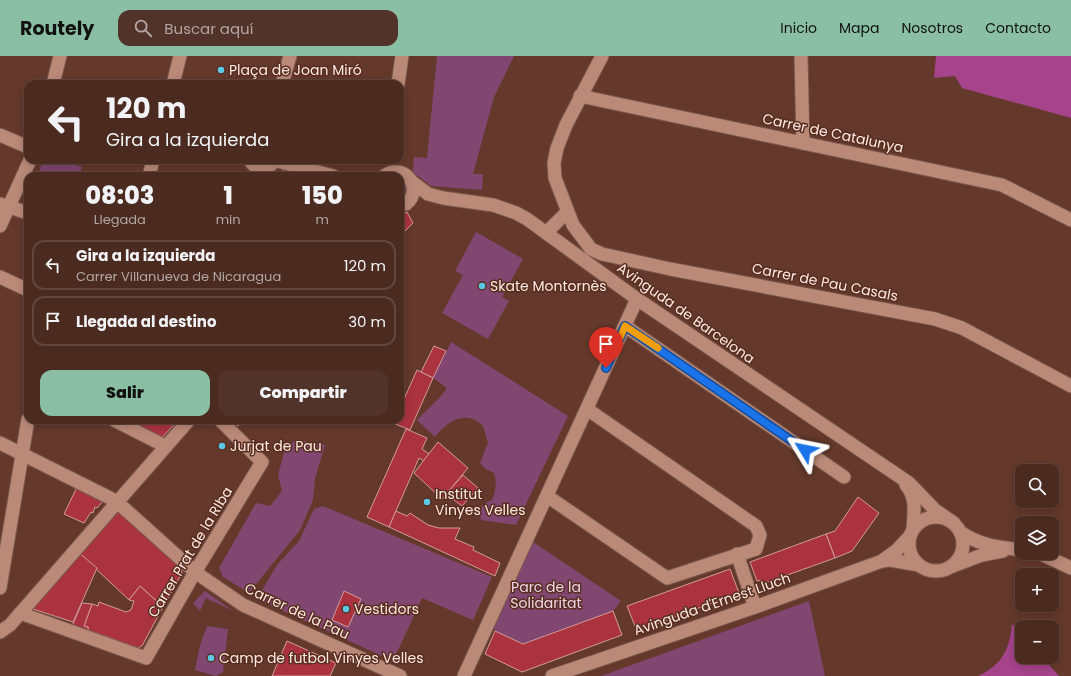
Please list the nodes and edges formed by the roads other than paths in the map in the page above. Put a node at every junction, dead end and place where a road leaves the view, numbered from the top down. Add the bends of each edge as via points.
1 (60, 56) edge
2 (180, 56) edge
3 (290, 56) edge
4 (402, 56) edge
5 (602, 56) edge
6 (801, 56) edge
7 (54, 80) edge
8 (174, 80) edge
9 (283, 80) edge
10 (399, 80) edge
11 (580, 96) junction
12 (0, 135) edge
13 (803, 143) junction
14 (24, 145) edge
15 (28, 164) edge
16 (271, 164) edge
17 (289, 164) edge
18 (255, 168) edge
19 (388, 169) edge
20 (318, 172) edge
21 (398, 172) edge
22 (404, 174) edge
23 (412, 182) junction
24 (445, 199) junction
25 (404, 204) edge
26 (404, 205) edge
27 (5, 206) edge
28 (24, 212) edge
29 (567, 212) junction
30 (1071, 220) edge
31 (0, 226) edge
32 (576, 230) junction
33 (546, 233) junction
34 (565, 247) junction
35 (0, 277) edge
36 (24, 288) edge
37 (637, 299) junction
38 (625, 326) junction
39 (1071, 386) edge
40 (587, 409) junction
41 (27, 424) edge
42 (122, 424) edge
43 (185, 424) edge
44 (224, 424) edge
45 (0, 443) edge
46 (164, 446) junction
47 (23, 454) junction
48 (844, 477) dead end
49 (901, 479) junction
50 (547, 496) junction
51 (116, 501) junction
52 (957, 527) junction
53 (912, 533) junction
54 (4, 539) edge
55 (1015, 549) edge
56 (1015, 549) edge
57 (737, 554) junction
58 (1054, 560) edge
59 (882, 561) junction
60 (919, 565) junction
61 (953, 566) junction
62 (1071, 568) edge
63 (195, 572) junction
64 (0, 588) edge
65 (755, 607) junction
66 (20, 613) junction
67 (0, 632) edge
68 (400, 676) edge
69 (464, 676) edge
70 (552, 676) edge

1 - 7 street
2 - 8 street
3 - 9 street
4 - 10 street
5 - 11 street, Carrer de Pau Casals
6 - 13 street
11 - 13 street, Carrer de Catalunya
11 - 29 street, Carrer de Pau Casals via 557,148 554,163 555,178
12 - 14 street
13 - 30 street, Carrer de Catalunya via 1002,185
15 - 27 street
16 - 18 street via 268,168
17 - 20 street
19 - 21 street
22 - 23 street
23 - 24 street via 428,194
23 - 25 street via 413,194
24 - 26 street via 419,200
24 - 33 street, Avinguda de Barcelona via 493,205 516,213
27 - 28 street
27 - 31 street
29 - 32 street, Carrer de Pau Casals
29 - 33 street
32 - 34 street
32 - 39 street, Carrer de Pau Casals via 591,249 602,254 947,322
33 - 34 street, Avinguda de Barcelona
34 - 37 street, Avinguda de Barcelona
35 - 36 street
37 - 38 street
37 - 49 street, Avinguda de Barcelona
38 - 40 street
38 - 48 street
40 - 50 street
40 - 57 street via 756,526 760,535 756,549
41 - 47 street
42 - 46 street
43 - 46 street
44 - 63 street, Carrer Prat de la RIba via 262,462
45 - 47 street, Carrer de la Pau
46 - 51 street
47 - 51 street, Carrer de la Pau
47 - 54 street
49 - 52 street, Avinguda de Barcelona via 919,492 934,510
49 - 53 street via 910,489 914,502
50 - 57 street via 667,578
50 - 69 street
51 - 63 street, Carrer de la Pau
51 - 66 street
52 - 53 street via 939,517 930,517 919,524
52 - 55 street via 984,545
52 - 61 street via 964,546 962,555
53 - 59 street via 897,550
53 - 60 street via 909,548
54 - 64 street
56 - 61 street via 982,555
57 - 65 street
58 - 62 street
59 - 60 street
59 - 65 street, Avinguda d'Ernest Lluch
60 - 61 street via 929,571 940,571
63 - 66 street, Carrer Prat de la RIba via 146,658
63 - 68 street, Carrer de la Pau via 242,605
65 - 70 street, Avinguda d'Ernest Lluch
66 - 67 street

